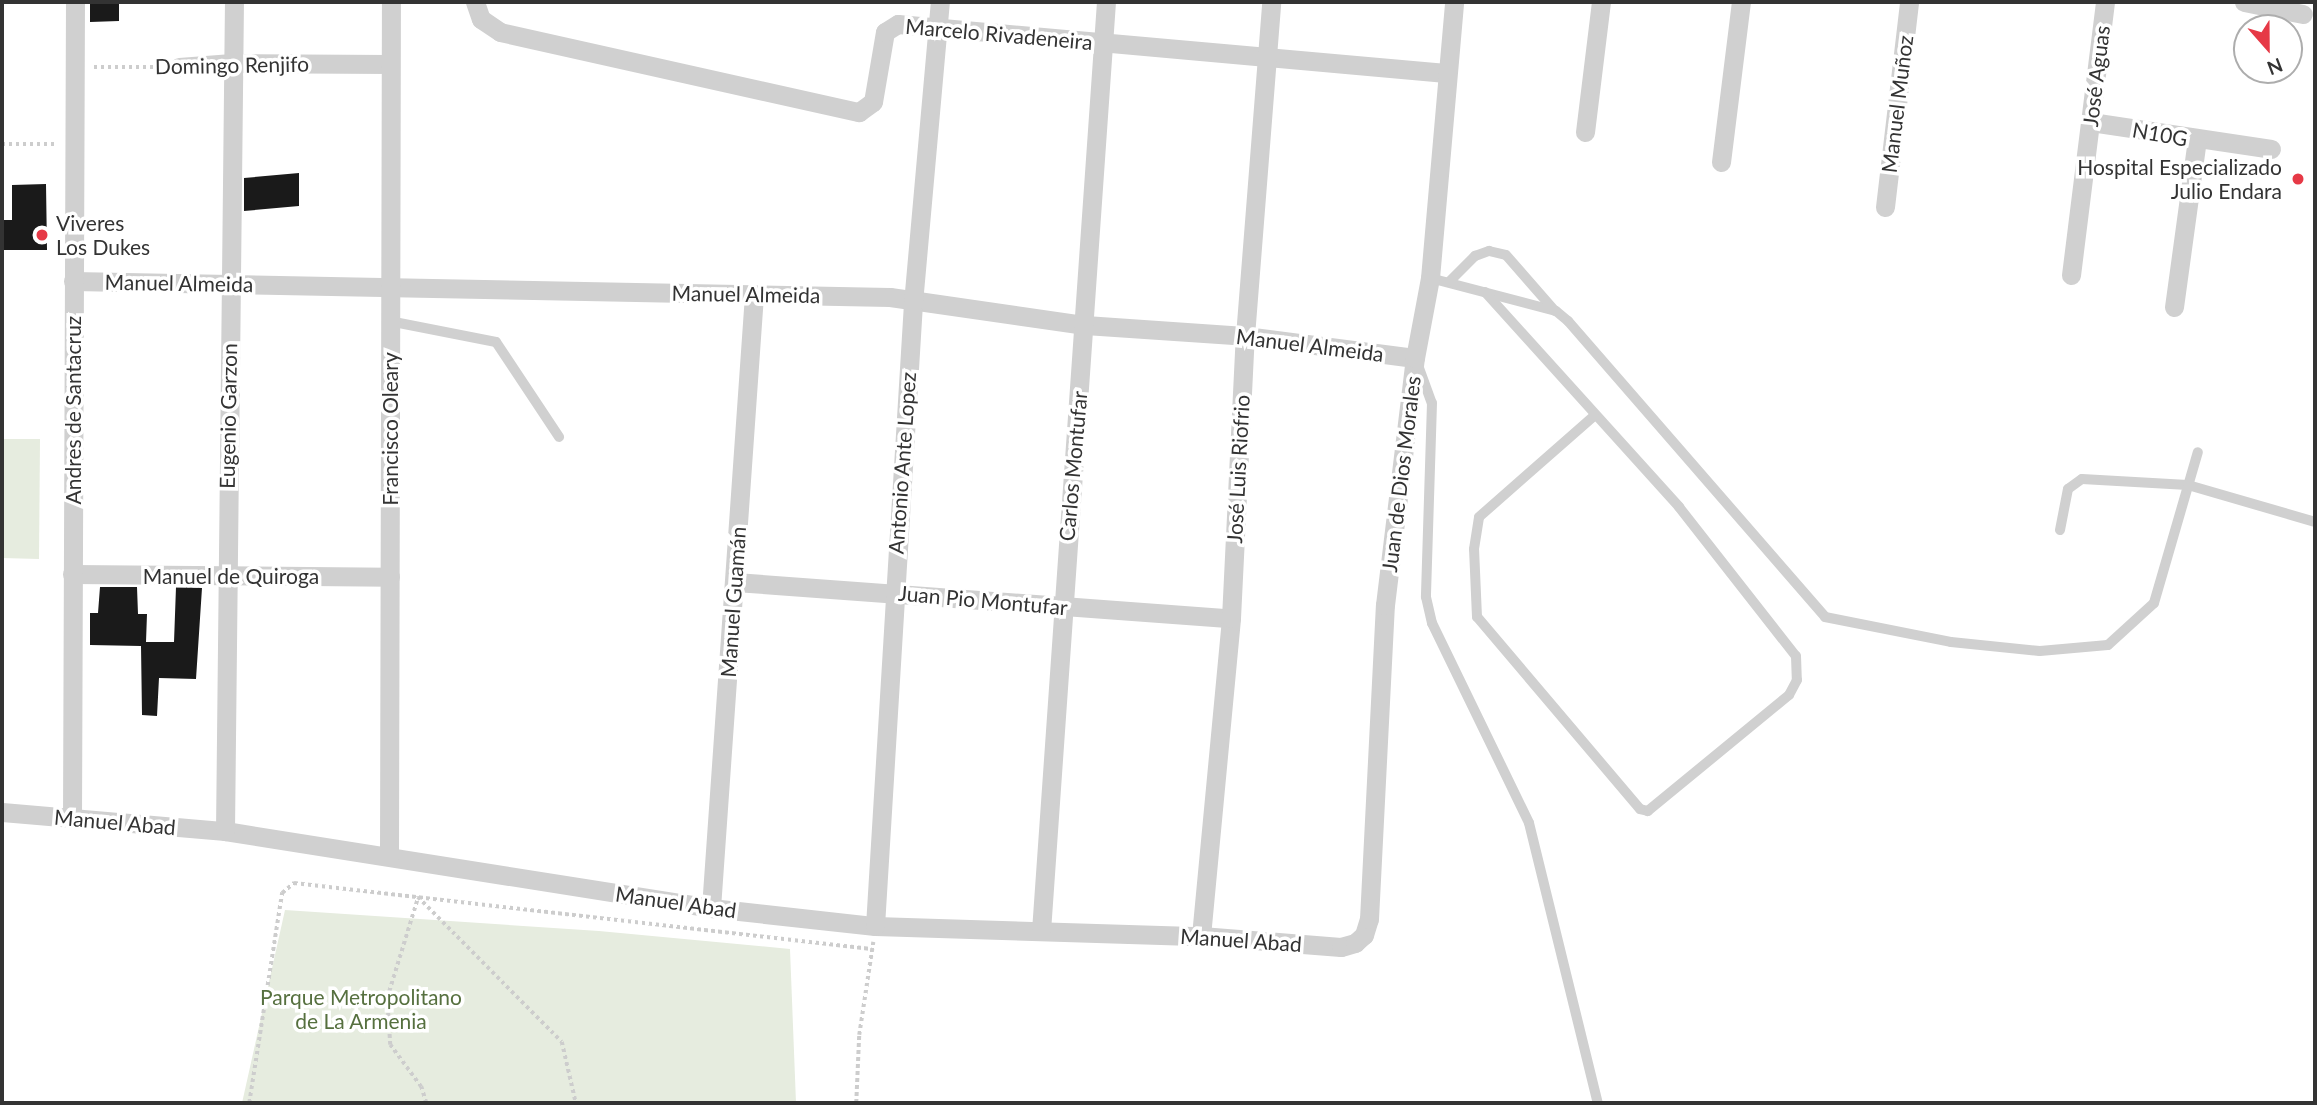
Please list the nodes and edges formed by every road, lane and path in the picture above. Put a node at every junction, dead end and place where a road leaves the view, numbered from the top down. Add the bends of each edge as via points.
1 (75, 2) edge
2 (233, 2) edge
3 (391, 2) edge
4 (475, 2) edge
5 (940, 2) edge
6 (1106, 2) edge
7 (1271, 2) edge
8 (1454, 2) edge
9 (1601, 2) edge
10 (1741, 2) edge
11 (1909, 2) edge
12 (2105, 2) edge
13 (2244, 2) edge
14 (2303, 14) dead end
15 (937, 28) junction
16 (1101, 42) junction
17 (1268, 58) junction
18 (232, 63) junction
19 (390, 64) junction
20 (75, 67) junction
21 (179, 67) joint
22 (1446, 73) junction
23 (2091, 122) junction
24 (1585, 132) dead end
25 (2197, 140) junction
26 (2, 144) edge
27 (74, 145) junction
28 (2271, 149) dead end
29 (1721, 162) dead end
30 (1885, 207) dead end
31 (2071, 275) dead end
32 (1439, 280) junction
33 (73, 281) junction
34 (229, 284) junction
35 (388, 287) junction
36 (1485, 292) junction
37 (754, 295) junction
38 (913, 303) junction
39 (2174, 307) dead end
40 (1556, 311) junction
41 (389, 321) junction
42 (1085, 326) junction
43 (1245, 336) junction
44 (1415, 358) junction
45 (1594, 415) junction
46 (559, 437) dead end
47 (2198, 452) dead end
48 (2188, 485) junction
49 (2315, 522) edge
50 (2060, 530) dead end
51 (72, 574) junction
52 (227, 577) junction
53 (390, 577) junction
54 (735, 582) junction
55 (893, 593) junction
56 (1061, 606) junction
57 (1231, 618) junction
58 (2, 812) edge
59 (72, 818) junction
60 (225, 831) junction
61 (389, 856) junction
62 (418, 897) junction
63 (711, 908) junction
64 (875, 926) junction
65 (1041, 931) junction
66 (1201, 936) junction
67 (1354, 943) joint
68 (872, 949) junction
69 (250, 1103) edge
70 (426, 1103) edge
71 (576, 1103) edge
72 (856, 1103) edge
73 (1598, 1103) edge

1 - 20 street, Andres de Santacruz
2 - 18 street, Eugenio Garzon
3 - 19 street, Francisco Oleary
4 - 15 street, Marcelo Rivadeneira via 481,19 500,32 859,112 873,102 885,32 890,26
5 - 15 street, Antonio Ante Lopez
6 - 16 street, Carlos Montufar
7 - 17 street, José Luis Riofrio
8 - 22 street, Juan de Dios Morales
9 - 24 street
10 - 29 street
11 - 30 street, Manuel Muñoz
12 - 23 street, José Aguas
13 - 14 street
15 - 16 street, Marcelo Rivadeneira
15 - 38 street, Antonio Ante Lopez
16 - 17 street, Marcelo Rivadeneira
16 - 42 street, Carlos Montufar
17 - 22 street, Marcelo Rivadeneira
17 - 43 street, José Luis Riofrio
18 - 19 street, Domingo Renjifo
18 - 21 street, Domingo Renjifo
18 - 34 street, Eugenio Garzon
19 - 35 street, Francisco Oleary
20 - 21 path, Domingo Renjifo
20 - 27 street, Andres de Santacruz
22 - 32 street, Juan de Dios Morales
23 - 25 street, N10G
23 - 31 street, José Aguas
25 - 28 street, N10G
25 - 39 street
26 - 27 path
27 - 33 street, Andres de Santacruz
32 - 36 lane
32 - 40 lane via 1475,256 1489,251 1506,255
32 - 44 street, Juan de Dios Morales
33 - 34 street, Manuel Almeida
33 - 51 street, Andres de Santacruz
34 - 35 street, Manuel Almeida
34 - 52 street, Eugenio Garzon
35 - 37 street, Manuel Almeida
35 - 41 street, Francisco Oleary
36 - 40 lane
36 - 45 lane
37 - 38 street, Manuel Almeida via 890,297
37 - 54 street, Manuel Guamán
38 - 42 street, Manuel Almeida
38 - 55 street, Antonio Ante Lopez
40 - 48 lane via 1825,617 1951,642 2040,651 2108,645 2154,603
41 - 46 lane via 496,342
41 - 53 street, Francisco Oleary
42 - 43 street, Manuel Almeida
42 - 56 street, Carlos Montufar
43 - 44 street, Manuel Almeida
43 - 57 street, José Luis Riofrio
44 - 67 street, Juan de Dios Morales via 1385,605 1369,919 1364,935
44 - 73 lane via 1432,403 1426,597 1432,623 1529,824
45 - 45 lane via 1479,517 1474,549 1477,617 1640,809 1648,811 1789,695 1798,665 1791,646 1679,507
47 - 48 lane
48 - 49 lane
48 - 50 lane via 2082,479 2068,489
51 - 52 street, Manuel de Quiroga
51 - 59 street, Andres de Santacruz
52 - 53 street, Manuel de Quiroga
52 - 60 street, Eugenio Garzon
53 - 61 street, Francisco Oleary
54 - 55 street, Juan Pio Montufar
54 - 63 street, Manuel Guamán
55 - 56 street, Juan Pio Montufar
55 - 64 street, Antonio Ante Lopez
56 - 57 street, Juan Pio Montufar
56 - 65 street, Carlos Montufar
57 - 66 street, José Luis Riofrio
58 - 59 street, Manuel Abad
59 - 60 street, Manuel Abad
60 - 61 street, Manuel Abad
61 - 63 street, Manuel Abad
62 - 68 path
62 - 69 path via 294,883 282,893
62 - 70 path via 387,998 390,1045 421,1087
62 - 71 path via 562,1042
63 - 64 street, Manuel Abad
64 - 65 street, Manuel Abad
64 - 68 path
65 - 66 street, Manuel Abad
66 - 67 street, Manuel Abad via 1341,947
68 - 72 path via 859,1035

